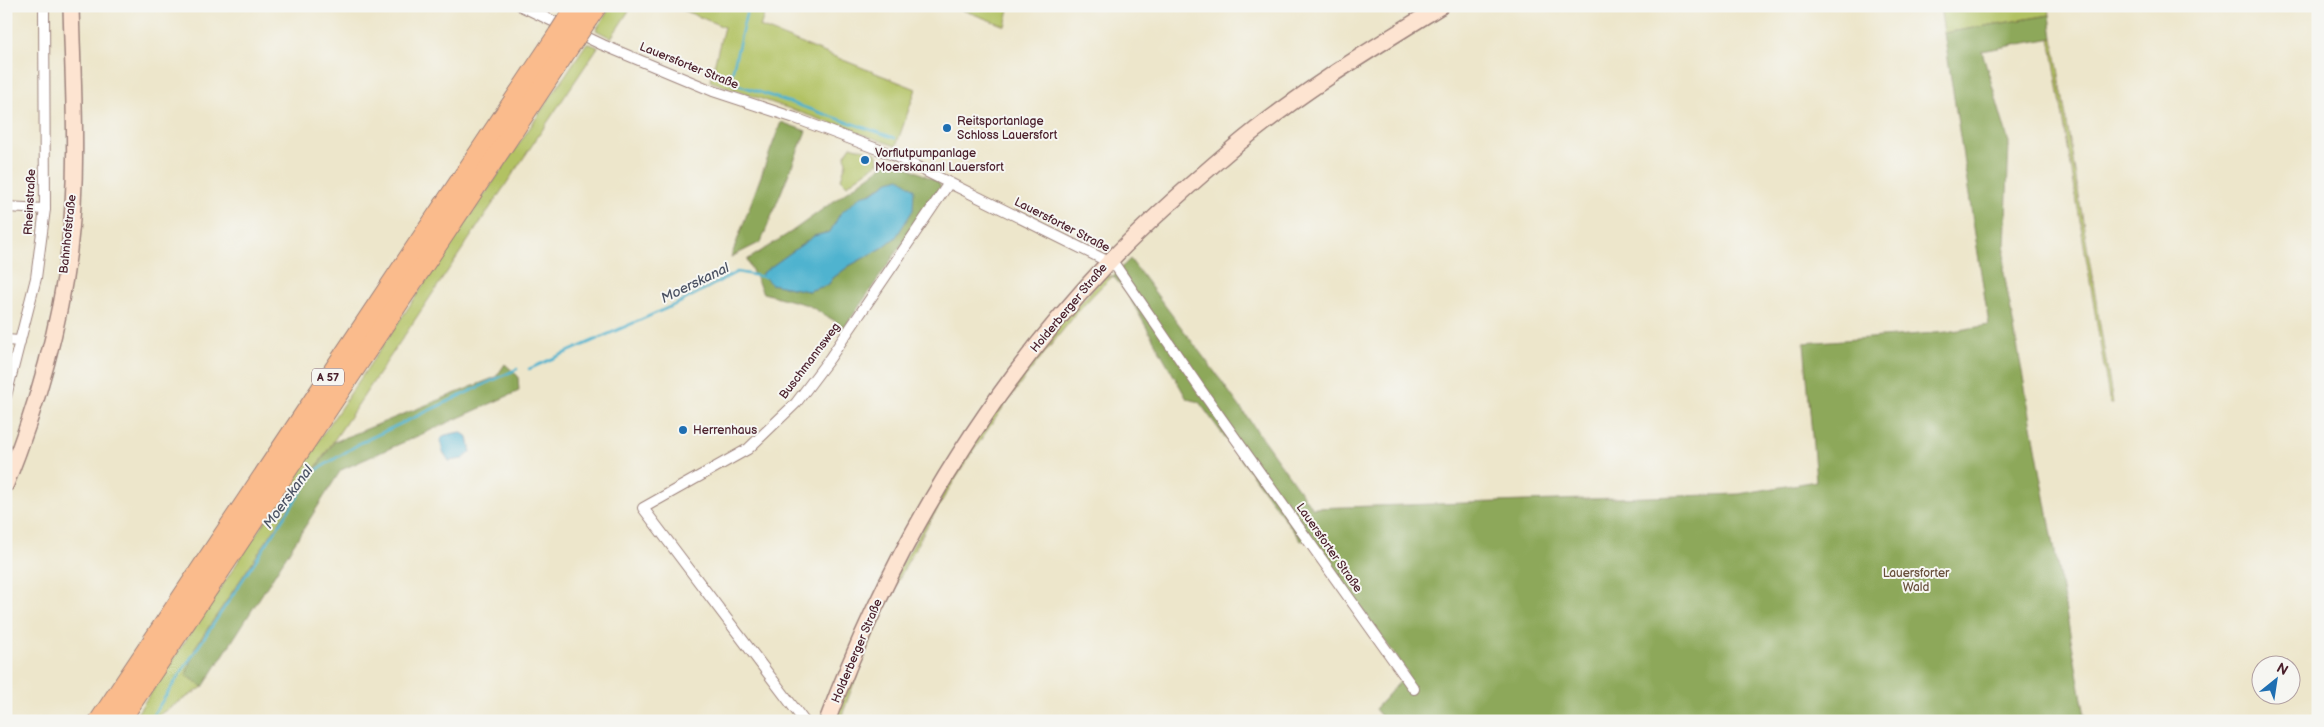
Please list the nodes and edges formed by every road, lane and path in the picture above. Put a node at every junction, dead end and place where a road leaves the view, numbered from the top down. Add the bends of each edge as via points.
1 (44, 6) edge
2 (71, 6) edge
3 (521, 6) edge
4 (1441, 6) edge
5 (583, 11) edge
6 (566, 37) junction
7 (949, 183) junction
8 (6, 207) edge
9 (45, 209) junction
10 (1109, 262) junction
11 (6, 340) edge
12 (20, 341) junction
13 (6, 396) edge
14 (11, 457) edge
15 (6, 484) edge
16 (1414, 689) dead end
17 (100, 721) edge
18 (120, 721) edge
19 (804, 721) edge
20 (827, 721) edge

1 - 9 street, Rheinstraße
2 - 14 main road, Bahnhofstraße via 74,158 69,249 53,338 38,393
3 - 7 street, Lauersforter Straße via 707,89 893,155
4 - 10 main road, Holderberger Straße via 1351,62 1234,147
5 - 6 highway, A 57, bridge
6 - 17 highway, A 57
6 - 18 highway, A 57
7 - 10 street, Lauersforter Straße
7 - 19 street, Buschmannsweg via 796,403 748,449 642,508
8 - 9 street
9 - 12 street, Rheinstraße via 36,278
10 - 16 street, Lauersforter Straße via 1115,265 1200,390
10 - 20 main road, Holderberger Straße via 1005,387 957,456 885,586
11 - 12 street
12 - 13 street, Rheinstraße
14 - 15 main road, Bahnhofstraße

